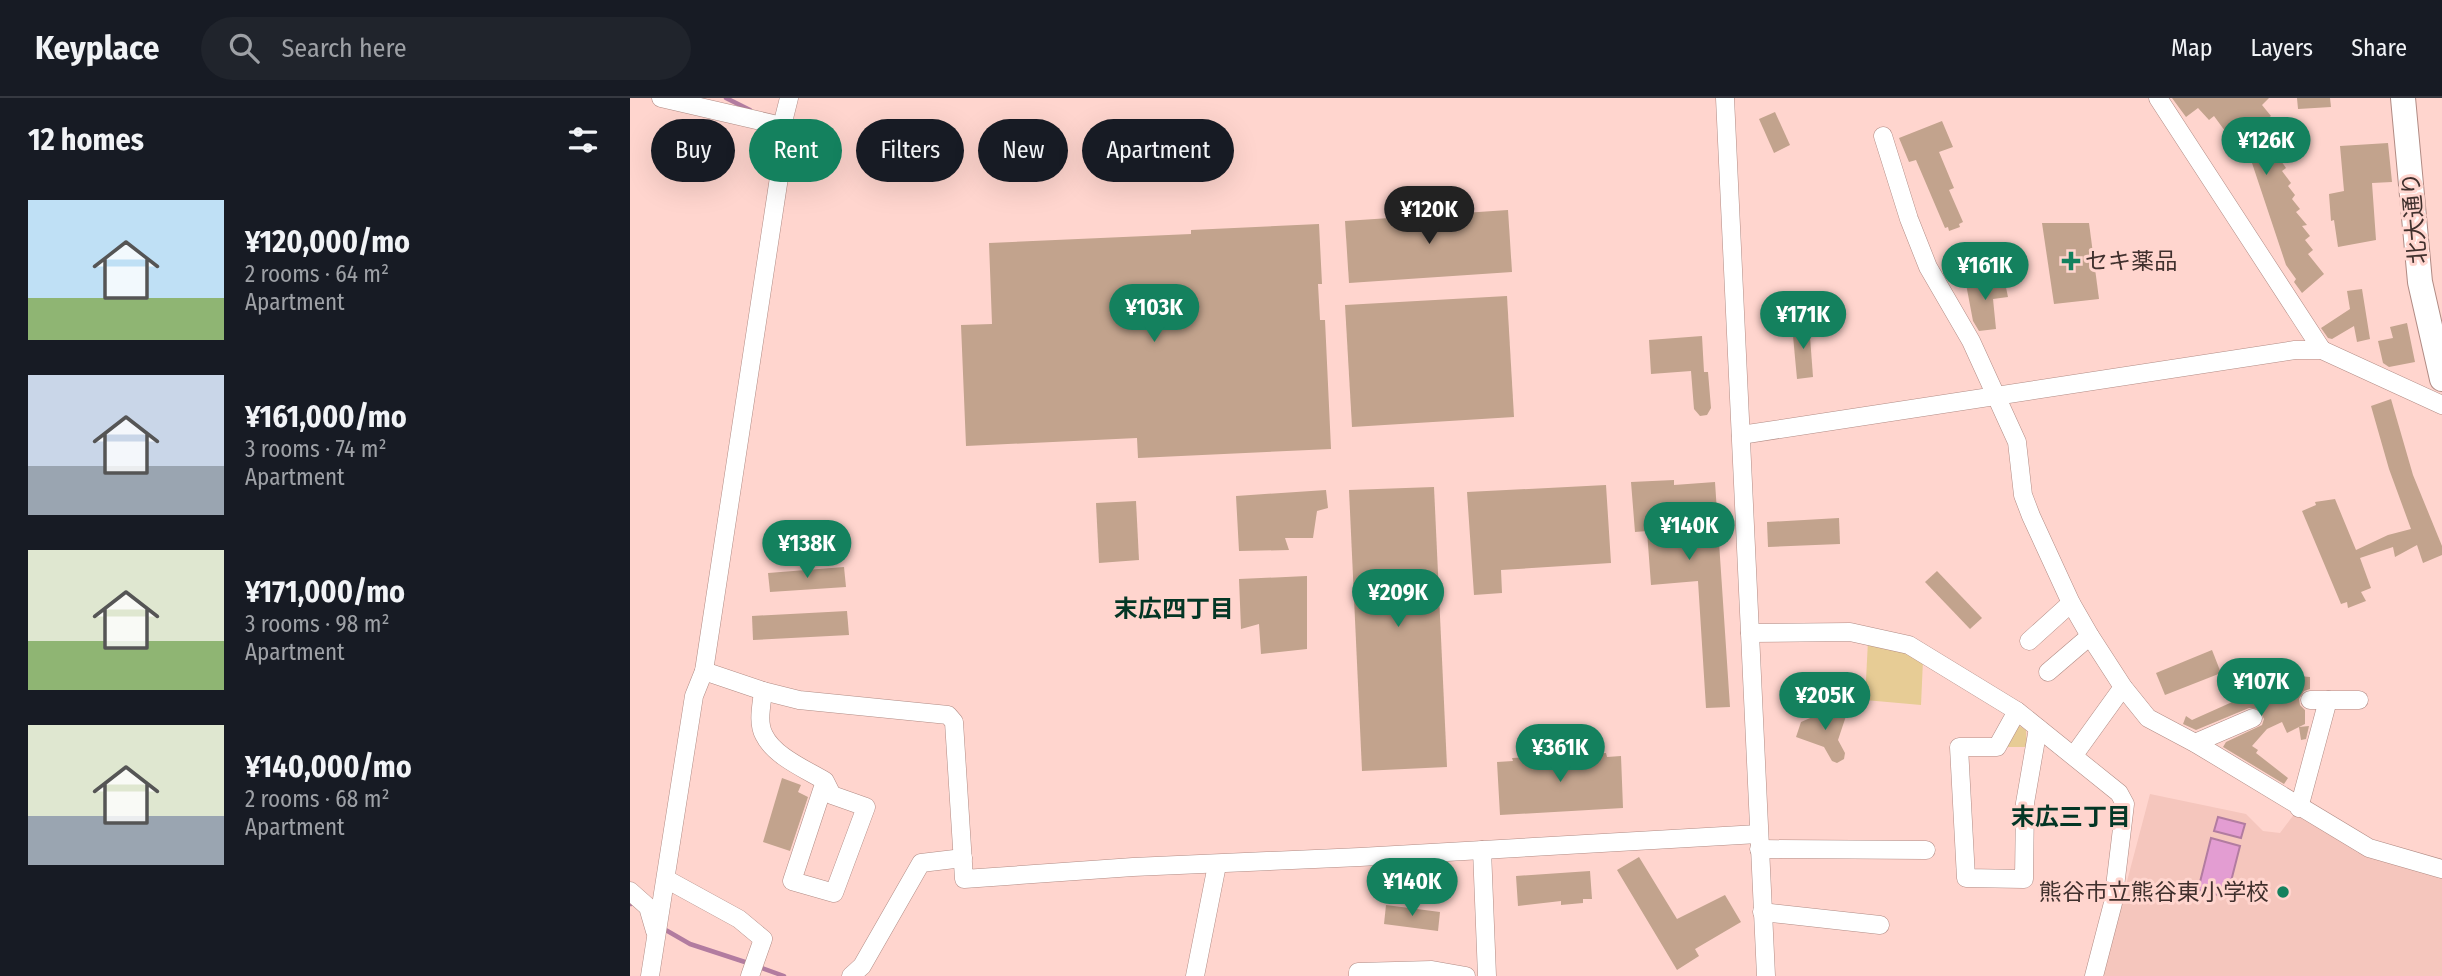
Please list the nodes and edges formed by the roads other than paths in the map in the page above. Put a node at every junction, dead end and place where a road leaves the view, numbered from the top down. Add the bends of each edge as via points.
1 (661, 98) edge
2 (789, 98) edge
3 (1725, 98) edge
4 (2158, 98) edge
5 (2403, 98) edge
6 (705, 102) edge
7 (760, 119) edge
8 (784, 119) edge
9 (1883, 136) dead end
10 (778, 182) edge
11 (2437, 336) edge
12 (2322, 350) junction
13 (2442, 379) edge
14 (1997, 396) junction
15 (2442, 405) edge
16 (1741, 435) junction
17 (2071, 603) junction
18 (1750, 633) junction
19 (2090, 636) junction
20 (2029, 641) dead end
21 (704, 671) junction
22 (2048, 672) dead end
23 (2123, 687) junction
24 (763, 691) junction
25 (2360, 700) dead end
26 (2017, 711) junction
27 (2253, 718) dead end
28 (2038, 727) junction
29 (2194, 743) junction
30 (2074, 755) junction
31 (825, 781) junction
32 (2299, 807) junction
33 (1758, 841) junction
34 (1482, 850) junction
35 (1926, 850) dead end
36 (963, 858) junction
37 (1217, 865) junction
38 (2442, 869) edge
39 (666, 879) junction
40 (630, 891) edge
41 (648, 907) junction
42 (1762, 912) junction
43 (630, 913) edge
44 (1880, 925) dead end
45 (657, 934) junction
46 (750, 975) edge
47 (650, 976) edge
48 (851, 976) edge
49 (1195, 976) edge
50 (1358, 976) edge
51 (1466, 976) edge
52 (1487, 976) edge
53 (1766, 976) edge
54 (2094, 976) edge

1 - 6 street
2 - 8 street
3 - 16 street
4 - 12 street
5 - 11 street, 北大通り via 2420,282
6 - 7 street
9 - 14 street via 1928,267
10 - 21 street
11 - 13 street, 北大通り
12 - 14 street via 2281,352
12 - 15 street
14 - 16 street
14 - 17 street via 2017,442 2023,495
16 - 18 street
17 - 19 street
17 - 20 street
18 - 26 street via 1850,632 1909,645
18 - 33 street
19 - 22 street
19 - 23 street
21 - 24 street
21 - 39 street via 694,696
23 - 29 street via 2148,718
23 - 30 street
24 - 31 street via 763,734 775,750
24 - 36 street via 799,700 948,715 954,722
25 - 32 street via 2319,700
26 - 28 street
26 - 28 street via 1997,747 1959,747 1966,878 2024,879 2025,803
27 - 29 street
28 - 30 street
29 - 32 street
30 - 54 street via 2119,793 2125,804 2113,903
31 - 31 street via 792,881 834,893 866,807 832,796
32 - 38 street via 2369,848
33 - 34 street
33 - 35 street
33 - 42 street
34 - 37 street
34 - 52 street
36 - 37 street via 964,879
36 - 48 street via 921,863 862,966
37 - 49 street
39 - 45 street
39 - 46 street via 738,919 763,939
40 - 41 street
41 - 43 street
41 - 45 street
42 - 44 street
42 - 53 street
45 - 47 street
50 - 51 street via 1358,972 1432,970

